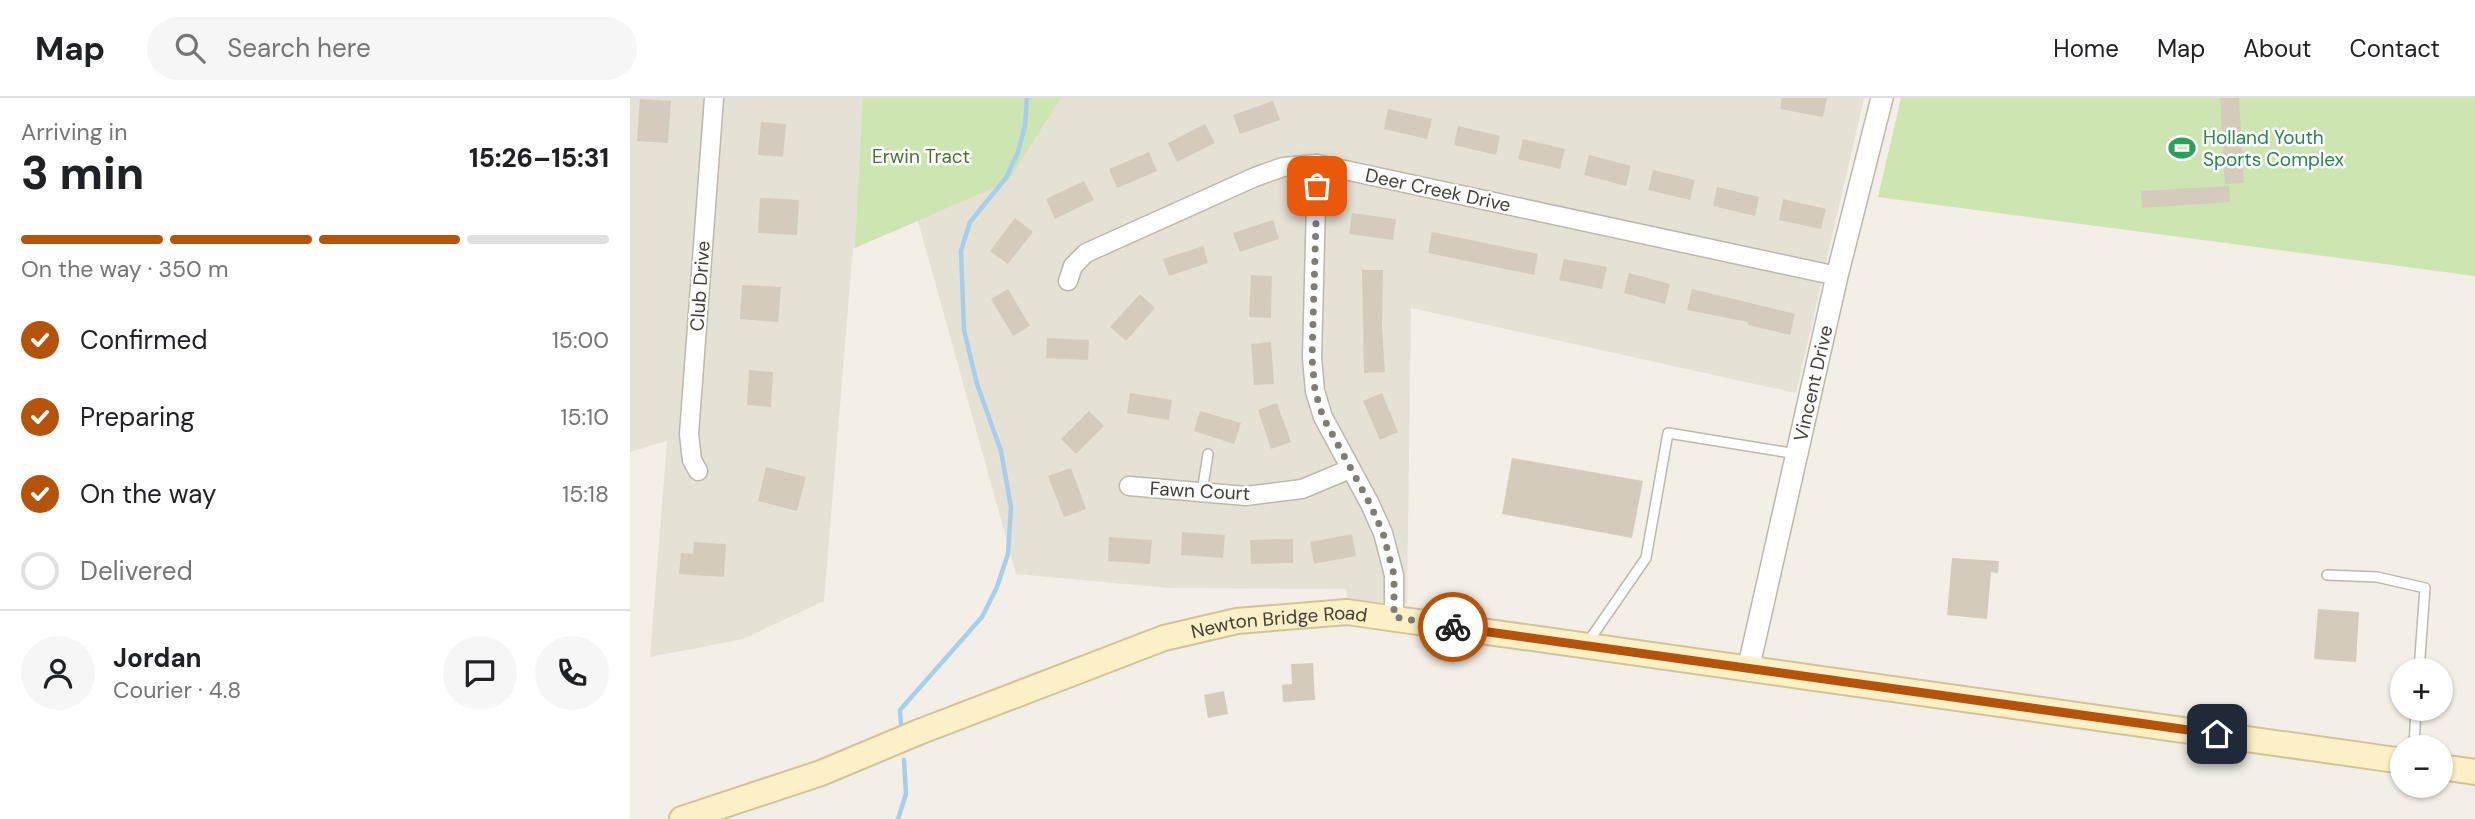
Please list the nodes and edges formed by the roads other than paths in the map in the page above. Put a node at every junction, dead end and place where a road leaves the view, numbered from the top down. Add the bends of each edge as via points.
1 (714, 98) edge
2 (1882, 98) edge
3 (1317, 164) junction
4 (1836, 276) junction
5 (1068, 281) dead end
6 (1208, 454) dead end
7 (1797, 454) junction
8 (1350, 469) junction
9 (698, 471) dead end
10 (1129, 486) dead end
11 (1202, 492) junction
12 (2327, 575) dead end
13 (1394, 617) junction
14 (1584, 646) junction
15 (2420, 658) edge
16 (1748, 670) junction
17 (2390, 759) edge
18 (2453, 769) edge
19 (2475, 772) edge
20 (682, 819) edge

1 - 9 street, Club Drive via 689,434
2 - 4 street, Vincent Drive
3 - 4 street, Deer Creek Drive
3 - 5 street, Deer Creek Drive via 1283,167 1255,177 1087,253 1073,265
3 - 8 street via 1315,391
4 - 7 street, Vincent Drive
6 - 11 lane
7 - 14 lane via 1668,433 1646,558
7 - 16 street, Vincent Drive
8 - 11 street, Fawn Court via 1302,489 1246,496
8 - 13 street via 1383,533 1394,575
10 - 11 street, Fawn Court
12 - 15 lane via 2377,576 2425,588
13 - 14 main road, Newton Bridge Road
13 - 20 main road, Newton Bridge Road via 1347,612 1300,615 1237,621 1164,638 821,773
14 - 16 main road, Newton Bridge Road
16 - 17 main road, Newton Bridge Road
18 - 19 main road

